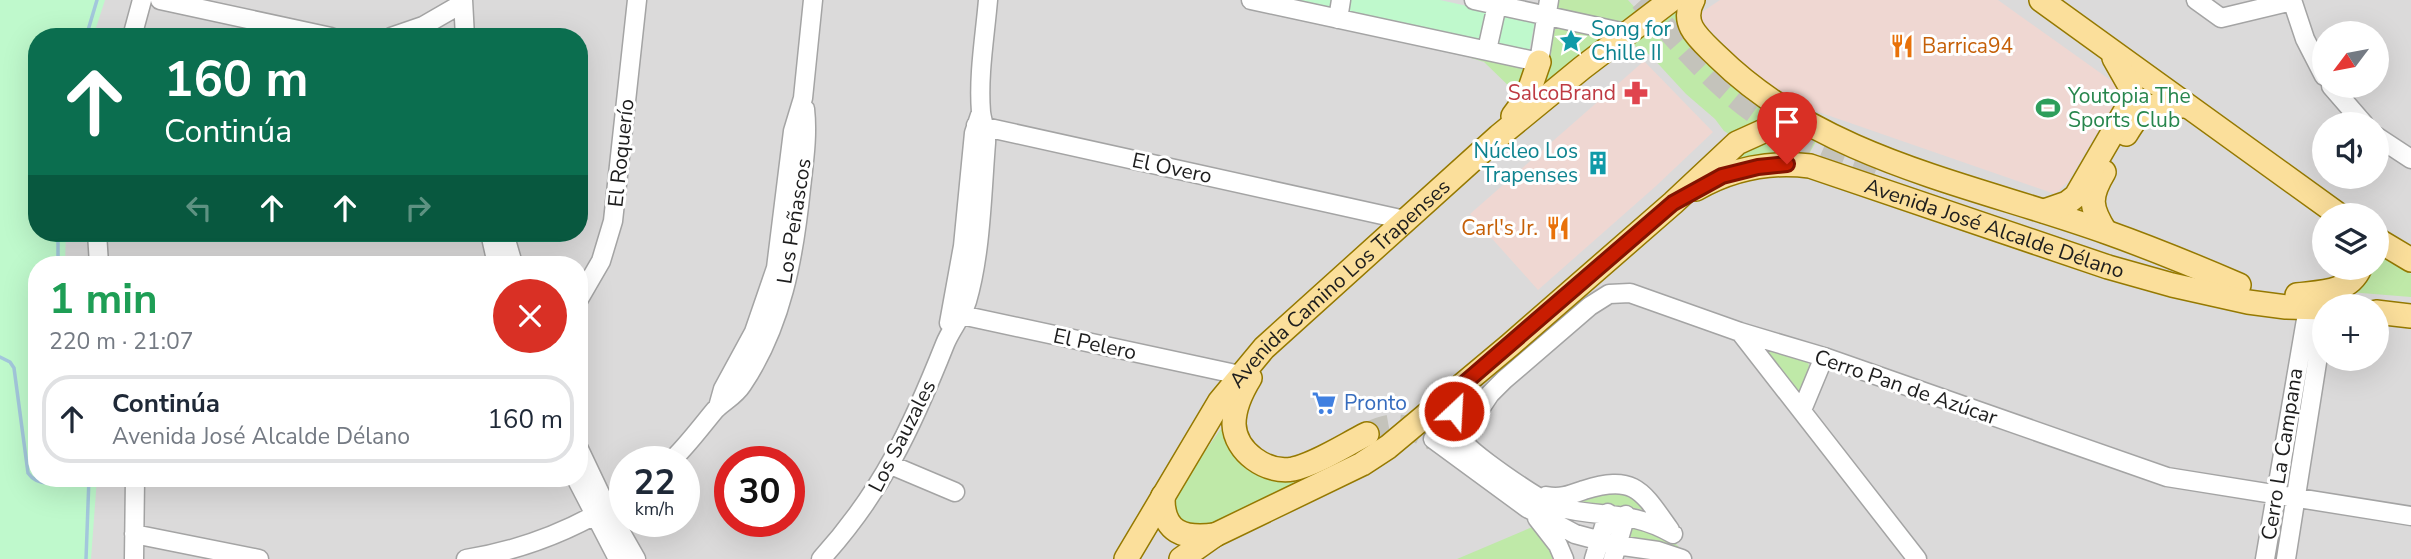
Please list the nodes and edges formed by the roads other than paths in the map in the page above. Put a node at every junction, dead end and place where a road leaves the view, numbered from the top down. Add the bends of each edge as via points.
1 (142, 0) edge
2 (160, 0) edge
3 (637, 0) edge
4 (813, 0) edge
5 (988, 0) edge
6 (1251, 0) edge
7 (1341, 0) edge
8 (1474, 0) edge
9 (1693, 0) edge
10 (2041, 0) edge
11 (2292, 0) edge
12 (463, 1) edge
13 (1668, 1) edge
14 (2202, 2) edge
15 (1497, 5) junction
16 (1548, 8) edge
17 (1338, 19) junction
18 (134, 28) edge
19 (289, 28) edge
20 (417, 28) edge
21 (465, 28) edge
22 (1626, 33) junction
23 (1487, 50) junction
24 (2110, 50) junction
25 (2312, 53) edge
26 (1539, 62) junction
27 (2341, 98) edge
28 (2186, 106) junction
29 (2354, 112) edge
30 (980, 122) junction
31 (1811, 126) junction
32 (1499, 136) junction
33 (2389, 145) edge
34 (2411, 159) edge
35 (1886, 175) tunnel mouth
36 (1673, 203) junction
37 (2322, 203) edge
38 (1368, 211) junction
39 (2044, 211) junction
40 (1405, 220) junction
41 (2105, 231) junction
42 (1381, 241) junction
43 (2389, 247) edge
44 (2411, 260) edge
45 (2352, 280) edge
46 (588, 283) edge
47 (2239, 285) junction
48 (2331, 294) edge
49 (2312, 306) edge
50 (2312, 307) edge
51 (956, 314) junction
52 (2389, 314) edge
53 (2411, 316) edge
54 (2312, 317) edge
55 (2312, 328) edge
56 (1740, 332) junction
57 (1275, 337) junction
58 (1824, 357) junction
59 (1240, 375) junction
60 (1460, 387) junction
61 (1802, 410) junction
62 (1367, 434) tunnel mouth
63 (1433, 439) tunnel mouth
64 (1460, 439) junction
65 (686, 446) edge
66 (891, 465) junction
67 (588, 475) edge
68 (135, 487) edge
69 (583, 487) edge
70 (955, 492) dead end
71 (2276, 494) junction
72 (1163, 496) junction
73 (2296, 497) junction
74 (1528, 500) junction
75 (609, 507) edge
76 (601, 512) junction
77 (1617, 514) junction
78 (2411, 516) edge
79 (134, 534) junction
80 (1673, 534) junction
81 (1215, 535) junction
82 (1609, 548) edge
83 (134, 559) edge
84 (259, 559) edge
85 (466, 559) edge
86 (618, 559) edge
87 (636, 559) edge
88 (821, 559) edge
89 (1126, 559) edge
90 (1181, 559) edge
91 (1564, 559) edge
92 (1594, 559) edge
93 (1682, 559) edge
94 (1691, 559) edge
95 (1917, 559) edge
96 (2265, 559) edge
97 (2286, 559) edge

1 - 18 street
2 - 19 street
3 - 46 street, El Roquerío via 613,221 601,261
4 - 65 street, Los Peñascos via 803,98 793,131 773,279 718,407
5 - 30 street, Los Sauzales
6 - 17 street
7 - 17 street
8 - 15 street
9 - 31 main road via 1688,22 1699,38 1733,71
10 - 24 main road
11 - 14 street via 2227,18 2217,16
11 - 25 street
12 - 20 street
12 - 21 street
13 - 22 main road, Avenida Camino Los Trapenses
15 - 16 street
15 - 23 street
16 - 22 street
16 - 26 street
17 - 23 street
22 - 32 main road, Avenida Camino Los Trapenses
23 - 26 street
24 - 28 main road
24 - 39 main road via 2131,88 2130,103 2076,196
26 - 32 main road via 1527,97
27 - 29 street
28 - 37 main road
28 - 41 main road via 2154,105 2137,115 2094,190 2092,204
30 - 38 street, El Overo
30 - 51 street, Los Sauzales via 987,138 976,255 967,301
31 - 36 main road via 1768,130 1737,143
31 - 39 main road via 1879,158
32 - 40 main road, Avenida Camino Los Trapenses
33 - 34 street
35 - 47 main road, Avenida José Alcalde Délano via 2123,256
36 - 50 main road, Avenida José Alcalde Délano via 1741,170 1810,166 2108,267 2210,295
36 - 60 main road
38 - 40 street, El Overo
38 - 42 street via 1379,221
39 - 41 main road
40 - 42 main road, Avenida Camino Los Trapenses
41 - 47 main road
42 - 57 main road, Avenida Camino Los Trapenses
43 - 44 main road
45 - 48 main road
47 - 49 main road, Avenida José Alcalde Délano
51 - 59 street, El Pelero
51 - 66 street, Los Sauzales via 921,406
52 - 53 main road
54 - 71 street, Cerro La Campana
55 - 73 street, Cerro La Campana
56 - 58 street, Cerro Pan de Azúcar
56 - 61 street
56 - 64 street, Cerro Pan de Azúcar via 1630,293 1609,294 1504,380
57 - 59 main road, Avenida Camino Los Trapenses
57 - 62 main road via 1245,388 1235,416 1237,436 1250,455 1269,467 1293,469
58 - 61 street
58 - 71 street, Cerro Pan de Azúcar via 2167,477
59 - 72 main road, Avenida Camino Los Trapenses
60 - 64 street via 1454,411
60 - 81 main road via 1362,464
61 - 95 street
63 - 74 street
64 - 74 street
66 - 70 street
66 - 88 street, Los Sauzales
67 - 76 street
68 - 79 street
69 - 76 street
71 - 73 street, Cerro Pan de Azúcar
71 - 96 street, Cerro La Campana
72 - 81 main road via 1164,514 1174,529 1188,536
72 - 89 main road, Avenida Camino Los Trapenses
73 - 78 street, Cerro Pan de Azúcar
73 - 97 street, Cerro La Campana
74 - 77 street
74 - 80 street via 1623,484 1642,493
74 - 82 street via 1574,534
74 - 91 street
75 - 76 street
76 - 85 street via 546,538
76 - 86 street
76 - 87 street
77 - 80 street via 1648,521
77 - 82 street
79 - 83 street
79 - 84 street
80 - 94 street
81 - 90 main road
82 - 92 street
82 - 93 street via 1658,551

